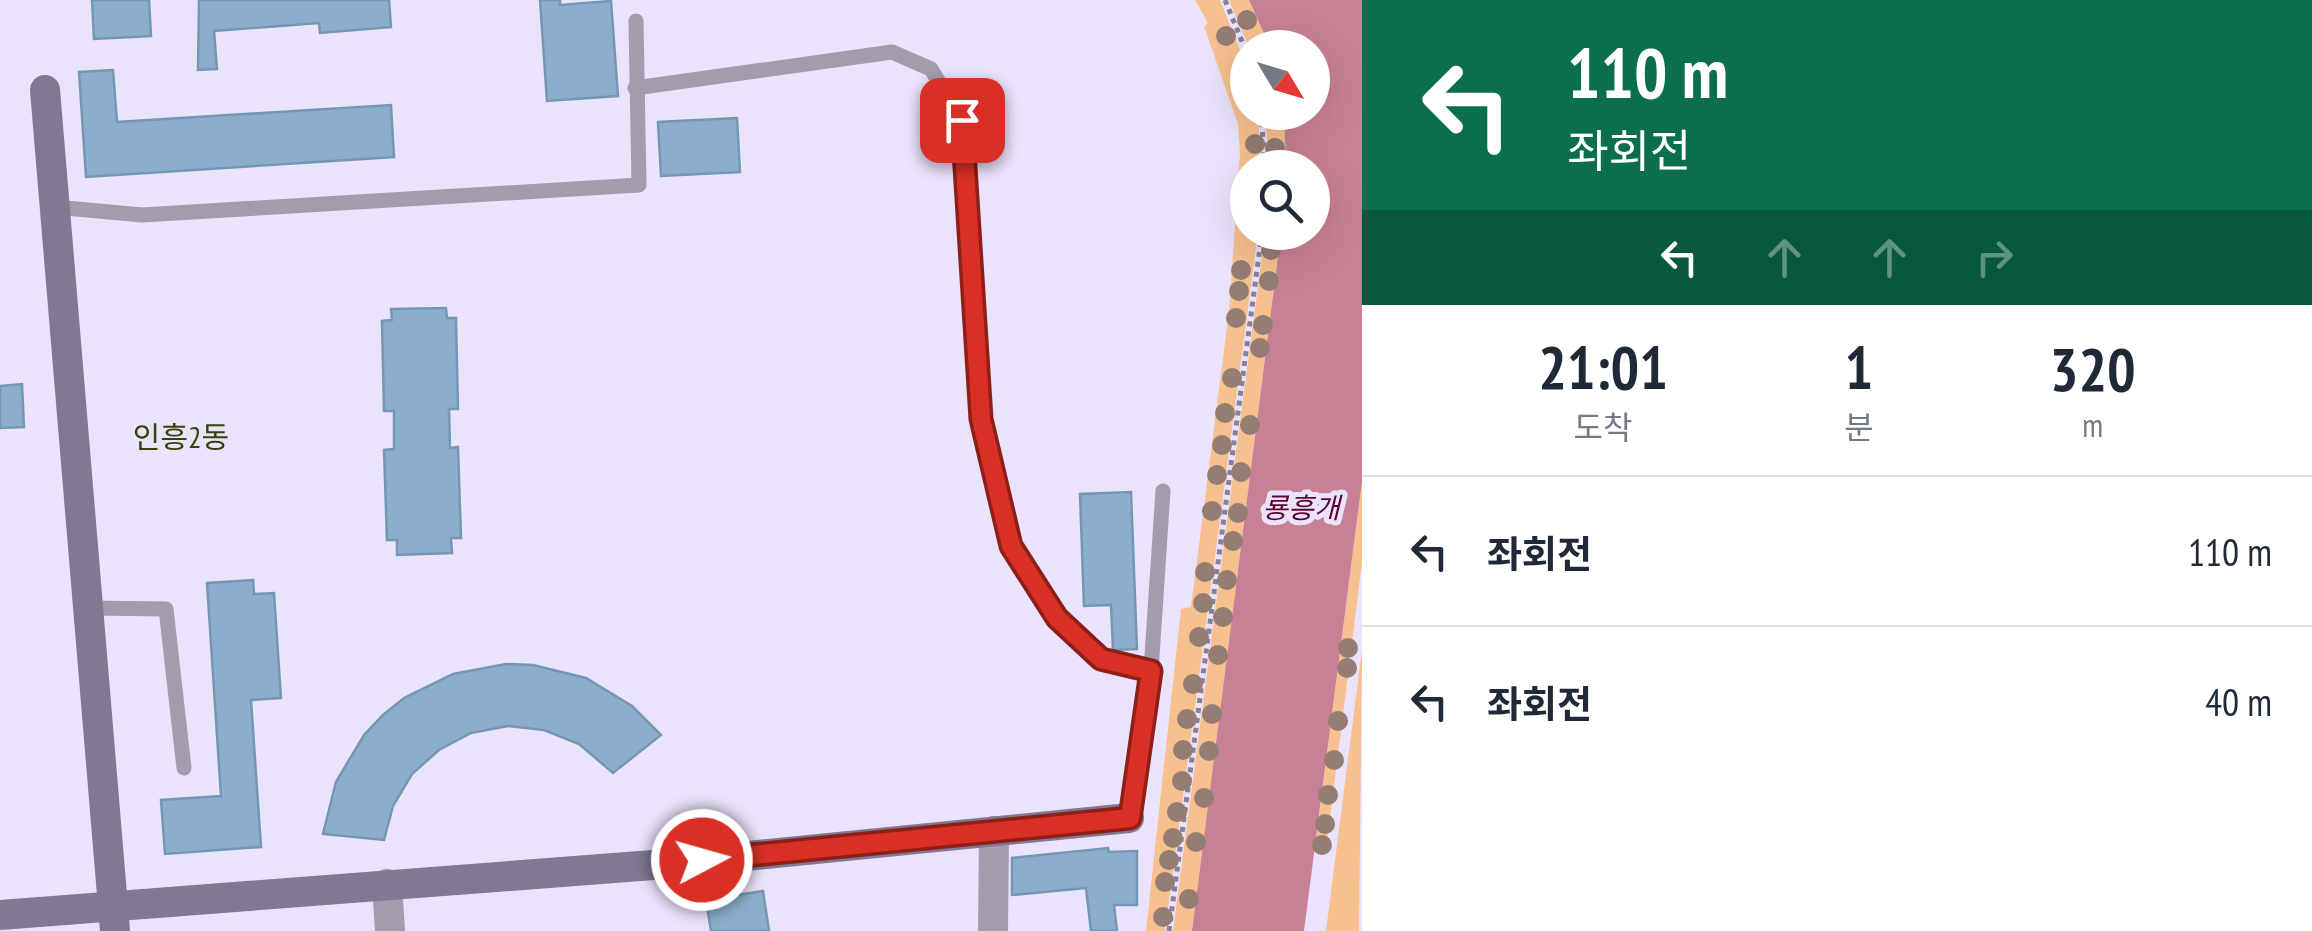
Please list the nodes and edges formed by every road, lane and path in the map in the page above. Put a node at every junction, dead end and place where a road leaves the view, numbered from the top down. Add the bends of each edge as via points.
1 (1225, 0) edge
2 (636, 21) dead end
3 (1237, 30) edge
4 (635, 88) junction
5 (45, 90) dead end
6 (55, 207) junction
7 (1260, 250) edge
8 (1163, 490) dead end
9 (90, 608) junction
10 (1151, 671) junction
11 (184, 768) dead end
12 (1130, 818) joint
13 (994, 831) junction
14 (387, 884) junction
15 (0, 915) edge
16 (114, 918) edge
17 (390, 931) edge
18 (993, 931) edge
19 (1169, 931) edge

1 - 3 path
2 - 4 lane
4 - 6 lane via 639,186 142,215
4 - 10 lane via 892,52 931,68 962,120 981,419 1011,546 1057,618 1101,659
5 - 6 street
6 - 9 street
7 - 19 path
8 - 10 lane
9 - 11 lane via 166,609
9 - 16 street
10 - 12 lane
12 - 13 street
13 - 14 street
13 - 18 street
14 - 16 street
14 - 17 street
15 - 16 street

